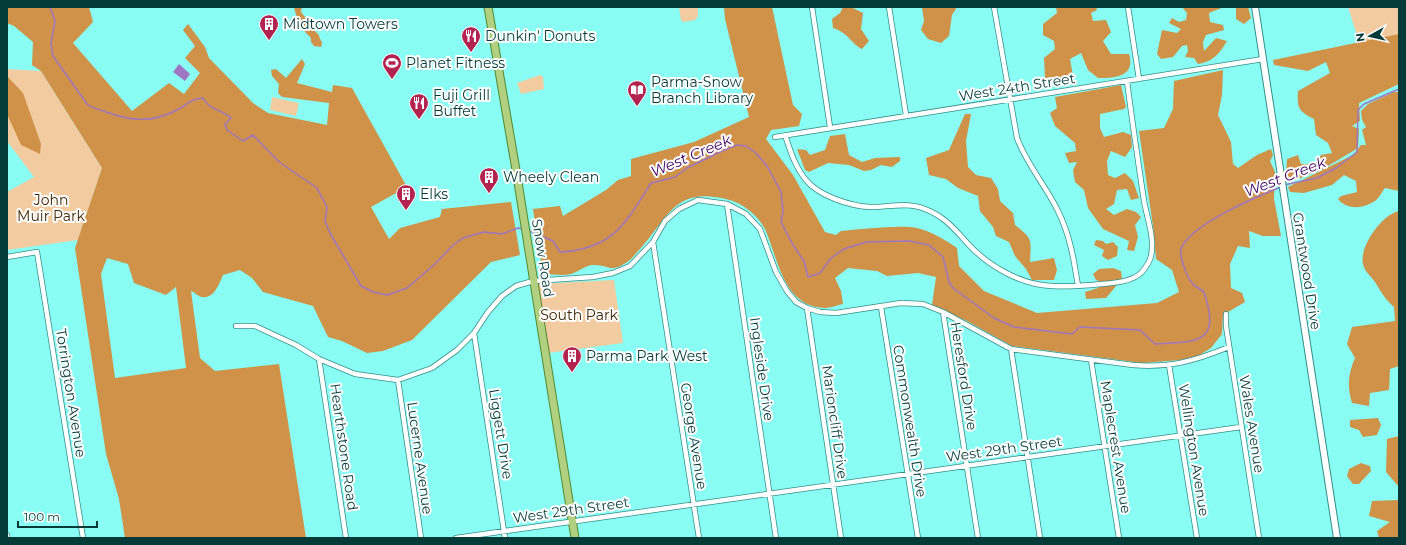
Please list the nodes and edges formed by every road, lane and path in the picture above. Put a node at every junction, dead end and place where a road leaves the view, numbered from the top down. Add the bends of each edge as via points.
1 (488, 7) edge
2 (812, 7) edge
3 (889, 7) edge
4 (994, 7) edge
5 (1128, 7) edge
6 (1255, 7) edge
7 (1263, 59) junction
8 (1139, 79) junction
9 (1127, 81) junction
10 (1009, 99) junction
11 (906, 115) junction
12 (830, 127) junction
13 (785, 135) junction
14 (775, 137) dead end
15 (727, 204) junction
16 (653, 242) junction
17 (7, 257) edge
18 (533, 281) junction
19 (1078, 286) junction
20 (881, 307) junction
21 (807, 308) junction
22 (943, 312) junction
23 (1226, 314) dead end
24 (236, 326) dead end
25 (474, 334) junction
26 (1229, 347) junction
27 (1011, 349) junction
28 (319, 359) junction
29 (1091, 360) junction
30 (1169, 365) junction
31 (398, 380) junction
32 (1241, 427) junction
33 (1181, 436) junction
34 (1105, 446) junction
35 (1028, 456) junction
36 (967, 465) junction
37 (908, 474) junction
38 (833, 484) junction
39 (769, 494) junction
40 (691, 505) junction
41 (572, 521) junction
42 (504, 531) junction
43 (83, 538) edge
44 (346, 538) edge
45 (421, 538) edge
46 (456, 538) edge
47 (505, 538) edge
48 (574, 538) edge
49 (699, 538) edge
50 (776, 538) edge
51 (841, 538) edge
52 (918, 538) edge
53 (978, 538) edge
54 (1040, 538) edge
55 (1119, 538) edge
56 (1197, 538) edge
57 (1259, 538) edge
58 (1337, 538) edge

1 - 18 main road, Snow Road
2 - 12 street
3 - 11 street
4 - 10 street
5 - 8 street
6 - 7 street, Grantwood Drive
7 - 8 street, West 24th Street
7 - 58 street, Grantwood Drive
8 - 9 street, West 24th Street
9 - 10 street, West 24th Street
9 - 19 street via 1150,225 1151,257 1141,273 1131,279 1117,283
10 - 11 street, West 24th Street
10 - 19 street via 1023,155 1058,210 1068,234
11 - 12 street, West 24th Street
12 - 13 street, West 24th Street
13 - 14 street, West 24th Street
13 - 19 street via 796,164 806,181 829,196 852,205 871,207 902,204 924,209 944,218 987,261 1024,281 1051,286
15 - 16 street via 698,200 680,209 665,221
15 - 21 street via 746,214 760,230 776,272 787,291 796,302
15 - 39 street, Ingleside Drive
16 - 18 street via 630,266 613,274
16 - 40 street, George Avenue
17 - 43 street, Torrington Avenue via 37,252
18 - 25 street via 516,286 502,296
18 - 41 main road, Snow Road
20 - 21 street via 836,312 820,312
20 - 22 street via 901,303 923,304
20 - 37 street, Commonwealth Drive
21 - 38 street, Marioncliff Drive
22 - 27 street
22 - 36 street, Heresford Drive
23 - 26 street, Wales Avenue
24 - 28 street via 255,326
25 - 31 street via 432,368
25 - 42 street, Liggett Drive
26 - 30 street via 1183,364
26 - 32 street, Wales Avenue
27 - 29 street
27 - 35 street
28 - 31 street via 355,374
28 - 44 street, Hearthstone Road
29 - 30 street via 1151,366
29 - 34 street, Maplecrest Avenue
30 - 33 street, Wellington Avenue
31 - 45 street, Lucerne Avenue
32 - 33 street, West 29th Street
32 - 57 street, Wales Avenue
33 - 34 street, West 29th Street
33 - 56 street, Wellington Avenue
34 - 35 street, West 29th Street
34 - 55 street, Maplecrest Avenue
35 - 36 street, West 29th Street
35 - 54 street
36 - 37 street, West 29th Street
36 - 53 street, Heresford Drive
37 - 38 street, West 29th Street
37 - 52 street, Commonwealth Drive
38 - 39 street, West 29th Street
38 - 51 street, Marioncliff Drive
39 - 40 street, West 29th Street
39 - 50 street, Ingleside Drive
40 - 41 street, West 29th Street
40 - 49 street, George Avenue
41 - 42 street, West 29th Street
41 - 48 main road, Snow Road
42 - 46 street, West 29th Street
42 - 47 street, Liggett Drive

